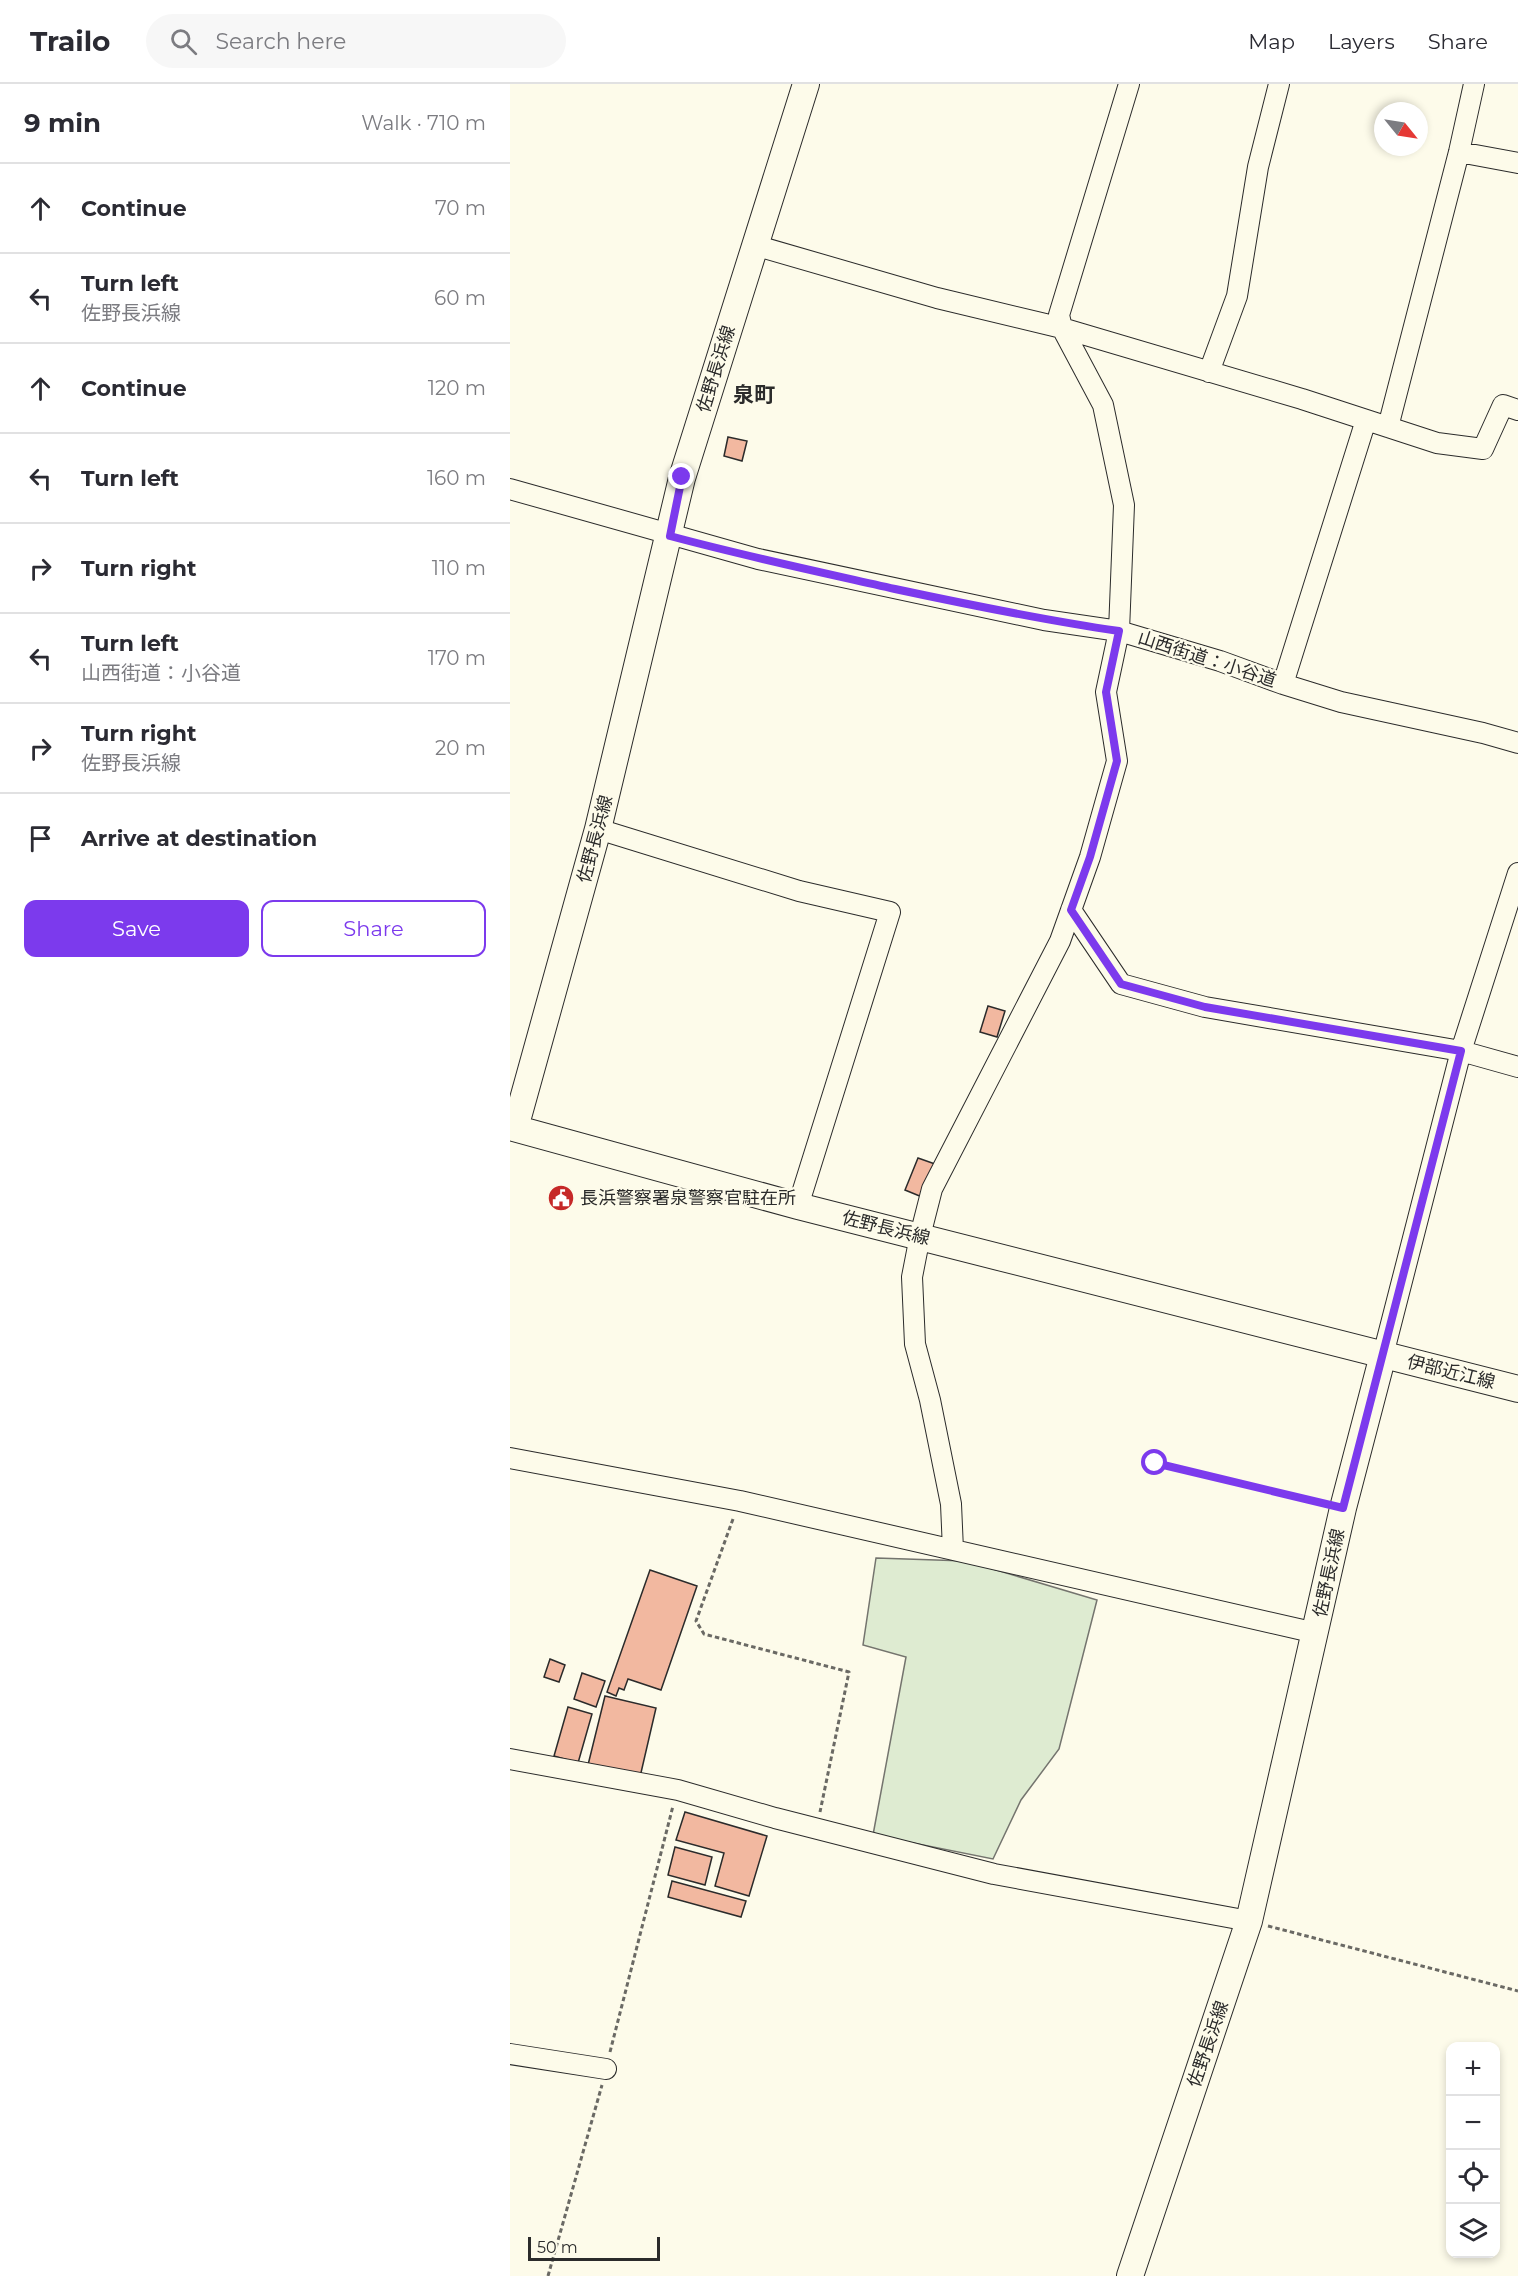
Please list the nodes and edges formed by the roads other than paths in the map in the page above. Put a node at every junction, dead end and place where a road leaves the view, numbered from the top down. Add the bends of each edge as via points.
1 (806, 84) edge
2 (1130, 84) edge
3 (1279, 84) edge
4 (1474, 84) edge
5 (1459, 152) junction
6 (1518, 164) edge
7 (754, 246) junction
8 (1062, 328) junction
9 (1209, 372) junction
10 (1518, 410) edge
11 (1366, 420) junction
12 (1388, 427) junction
13 (510, 489) edge
14 (670, 536) junction
15 (1119, 631) junction
16 (1283, 684) junction
17 (1518, 743) edge
18 (598, 829) junction
19 (1518, 873) edge
20 (1071, 910) junction
21 (1461, 1051) junction
22 (1518, 1067) edge
23 (512, 1133) edge
24 (798, 1206) junction
25 (920, 1236) junction
26 (1383, 1355) junction
27 (1518, 1389) edge
28 (510, 1458) edge
29 (953, 1550) junction
30 (1316, 1633) junction
31 (510, 1759) edge
32 (1249, 1921) junction
33 (510, 2054) edge
34 (606, 2069) road end
35 (1130, 2276) edge

1 - 7 main road, 佐野長浜線
2 - 8 street via 1059,315
3 - 9 street via 1258,168 1237,296
4 - 5 street
5 - 6 street
5 - 12 street
7 - 8 street via 937,298
7 - 14 main road, 佐野長浜線 via 682,477
8 - 9 street
8 - 15 street via 1103,405 1124,505
9 - 11 street
10 - 12 street via 1503,405 1483,449 1437,443
11 - 12 street
11 - 16 street
13 - 14 street, 山西街道：小谷道
14 - 15 street, 山西街道：小谷道 via 973,606
14 - 18 main road, 佐野長浜線
15 - 16 street, 山西街道：小谷道
15 - 20 street via 1106,692 1117,761
16 - 17 street, 山西街道：小谷道 via 1341,702
18 - 23 main road, 佐野長浜線
18 - 24 street via 799,891 890,912
19 - 21 street
20 - 21 street via 1121,984 1205,1007
20 - 25 street via 1060,941 932,1189
21 - 22 street
21 - 26 street
23 - 24 main road, 佐野長浜線
24 - 25 main road, 佐野長浜線
25 - 26 main road, 佐野長浜線
25 - 29 street via 912,1277 915,1344 951,1504
26 - 27 main road, 伊部近江線
26 - 30 main road, 佐野長浜線 via 1343,1508
28 - 29 street via 740,1501
29 - 30 street
30 - 32 main road, 佐野長浜線
31 - 32 street via 678,1790 994,1874
32 - 35 main road, 佐野長浜線
33 - 34 street

